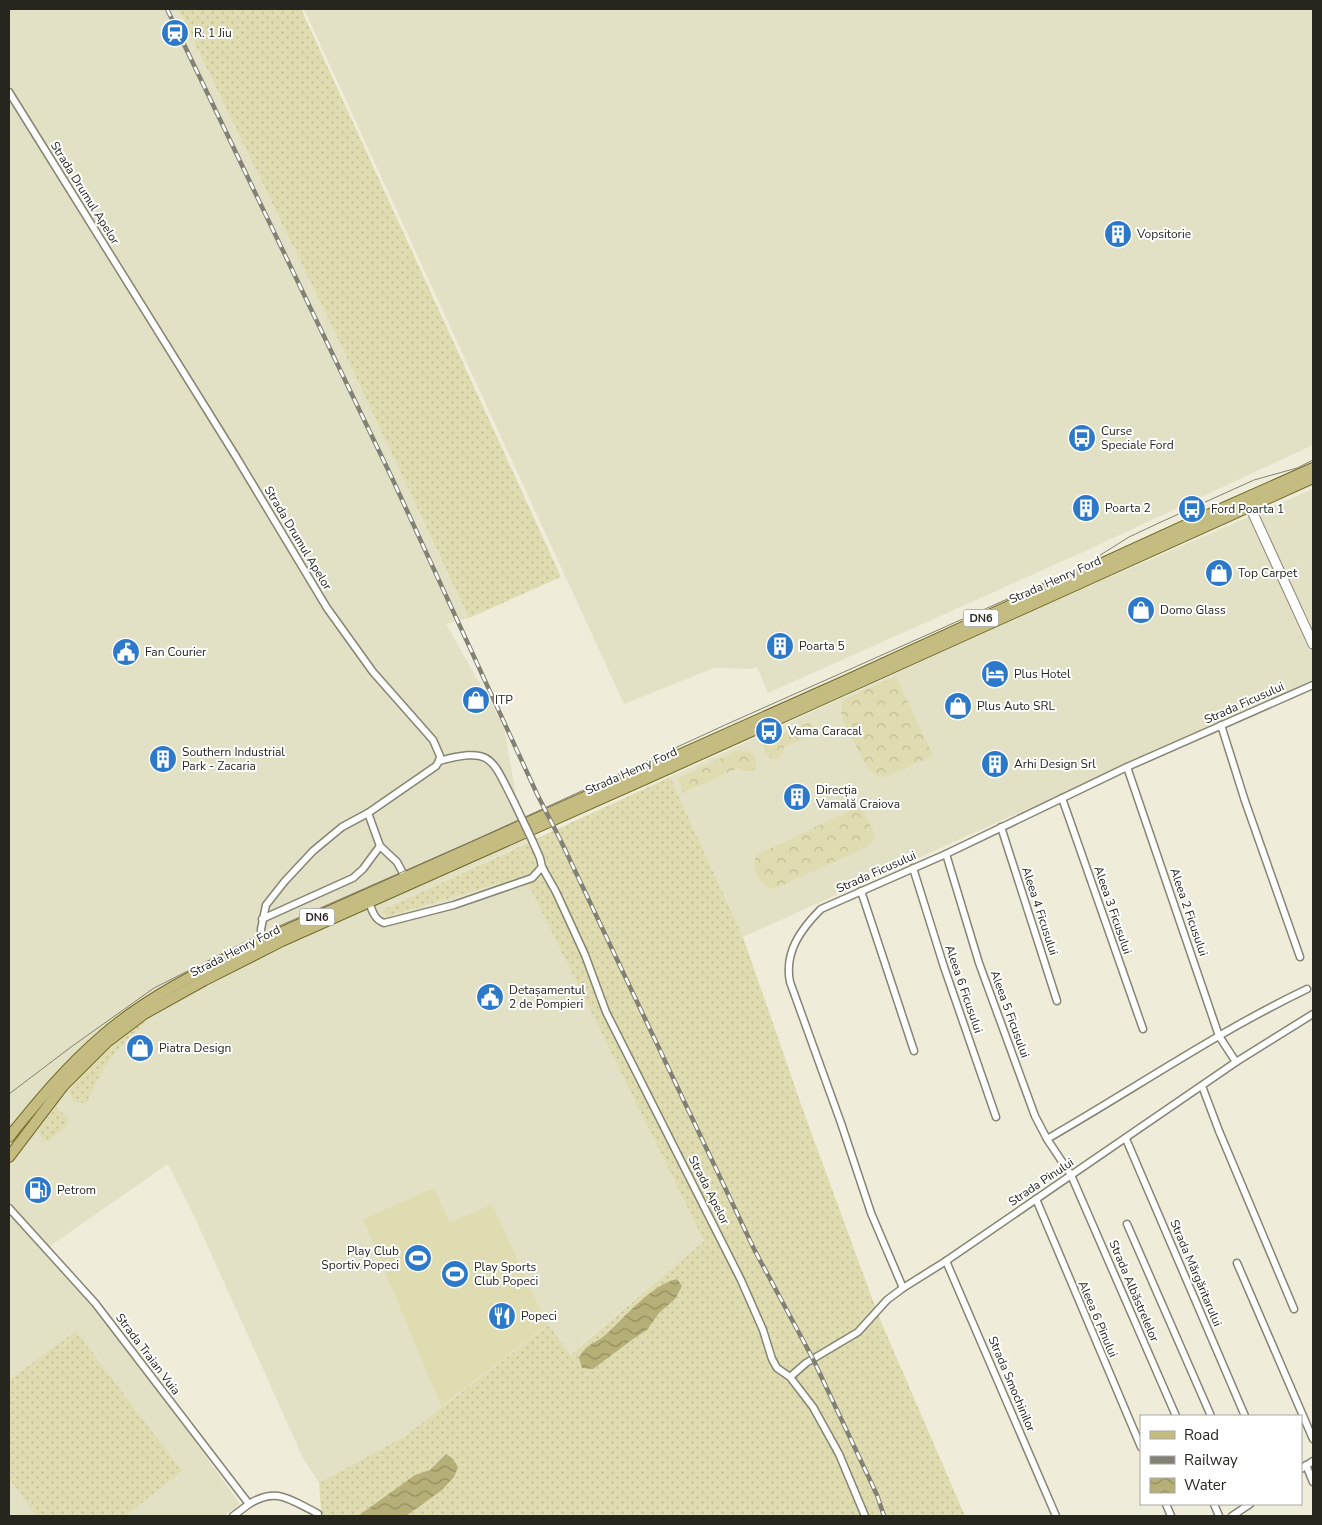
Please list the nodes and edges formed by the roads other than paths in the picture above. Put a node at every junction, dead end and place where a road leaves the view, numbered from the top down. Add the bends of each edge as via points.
1 (9, 92) edge
2 (1313, 468) edge
3 (1313, 478) edge
4 (1250, 507) junction
5 (1313, 644) edge
6 (1313, 685) edge
7 (1221, 725) junction
8 (439, 762) junction
9 (1127, 767) junction
10 (1062, 798) junction
11 (368, 813) junction
12 (1002, 828) junction
13 (380, 846) junction
14 (946, 854) junction
15 (542, 867) junction
16 (912, 868) junction
17 (406, 877) junction
18 (861, 891) junction
19 (368, 902) junction
20 (262, 919) junction
21 (262, 941) junction
22 (1300, 957) dead end
23 (1308, 989) dead end
24 (1057, 1001) dead end
25 (1313, 1014) edge
26 (1143, 1029) dead end
27 (1219, 1036) junction
28 (914, 1051) dead end
29 (1236, 1062) junction
30 (1202, 1086) junction
31 (996, 1117) dead end
32 (21, 1121) junction
33 (9, 1130) edge
34 (9, 1137) edge
35 (1126, 1138) junction
36 (1048, 1139) junction
37 (9, 1157) edge
38 (1071, 1174) junction
39 (1036, 1199) junction
40 (9, 1208) edge
41 (1127, 1224) dead end
42 (946, 1261) junction
43 (1238, 1263) dead end
44 (903, 1288) junction
45 (1294, 1309) dead end
46 (790, 1377) junction
47 (1176, 1415) edge
48 (1211, 1415) edge
49 (1245, 1415) edge
50 (1313, 1439) edge
51 (1140, 1445) edge
52 (1313, 1461) edge
53 (1304, 1467) edge
54 (1313, 1482) edge
55 (249, 1504) junction
56 (1248, 1505) edge
57 (318, 1515) edge
58 (233, 1516) edge
59 (326, 1516) edge
60 (865, 1516) edge
61 (1056, 1516) edge
62 (1232, 1516) edge

1 - 8 street, Strada Drumul Apelor via 327,608 373,672 433,740 440,756
2 - 17 main road, Strada Henry Ford / DN6
3 - 4 main road, Strada Henry Ford / DN6
4 - 5 street
4 - 19 main road, Strada Henry Ford / DN6
6 - 7 street, Strada Ficusului
7 - 9 street, Strada Ficusului
7 - 22 street
8 - 11 street
8 - 15 street, Strada Apelor, bridge via 471,755 486,758 514,802
9 - 10 street, Strada Ficusului
9 - 27 street, Aleea 2 Ficusului
10 - 12 street, Strada Ficusului
10 - 26 street, Aleea 3 Ficusului
11 - 13 street
11 - 20 street via 342,827 313,851 274,893
12 - 14 street, Strada Ficusului
12 - 24 street, Aleea 4 Ficusului
13 - 17 street via 397,862
13 - 20 street via 353,878
14 - 16 street, Strada Ficusului
14 - 36 street, Aleea 5 Ficusului via 979,963 1028,1099
15 - 19 street via 532,878 454,905 384,923 375,917
15 - 46 street, Strada Apelor via 556,892 617,1035 741,1280 772,1359 777,1368
16 - 18 street, Strada Ficusului
16 - 31 street, Aleea 6 Ficusului
17 - 21 main road, Strada Henry Ford / DN6
18 - 28 street
18 - 44 street, Strada Ficusului via 821,909 807,923 797,938 787,969 871,1213
19 - 37 main road, Strada Henry Ford / DN6 via 196,984 131,1024 107,1042 62,1086
20 - 21 street
21 - 32 main road, Strada Henry Ford / DN6 via 176,985 130,1014 73,1063
23 - 27 street
25 - 29 street, Strada Pinului
27 - 29 street, Aleea 2 Ficusului
27 - 36 street
29 - 30 street, Strada Pinului
30 - 35 street, Strada Pinului
30 - 45 street
32 - 33 main road
32 - 34 main road, Strada Henry Ford / DN6
35 - 38 street, Strada Pinului
35 - 49 street, Strada Mărgăritarului
36 - 38 street, Aleea 5 Ficusului
38 - 39 street, Strada Pinului
38 - 47 street, Strada Albăstrelelor
39 - 42 street, Strada Pinului
39 - 51 street, Aleea 6 Pinului
40 - 55 street, Strada Traian Vuia via 96,1303
41 - 48 street
42 - 44 street, Strada Pinului
42 - 61 street, Strada Smochinilor
43 - 50 street
44 - 46 street, Strada Pinului via 887,1300 858,1332
46 - 60 street, Strada Apelor via 813,1407 839,1454
52 - 53 street
53 - 54 street
55 - 57 street via 265,1496 276,1495
55 - 58 street
56 - 62 street
57 - 59 street

